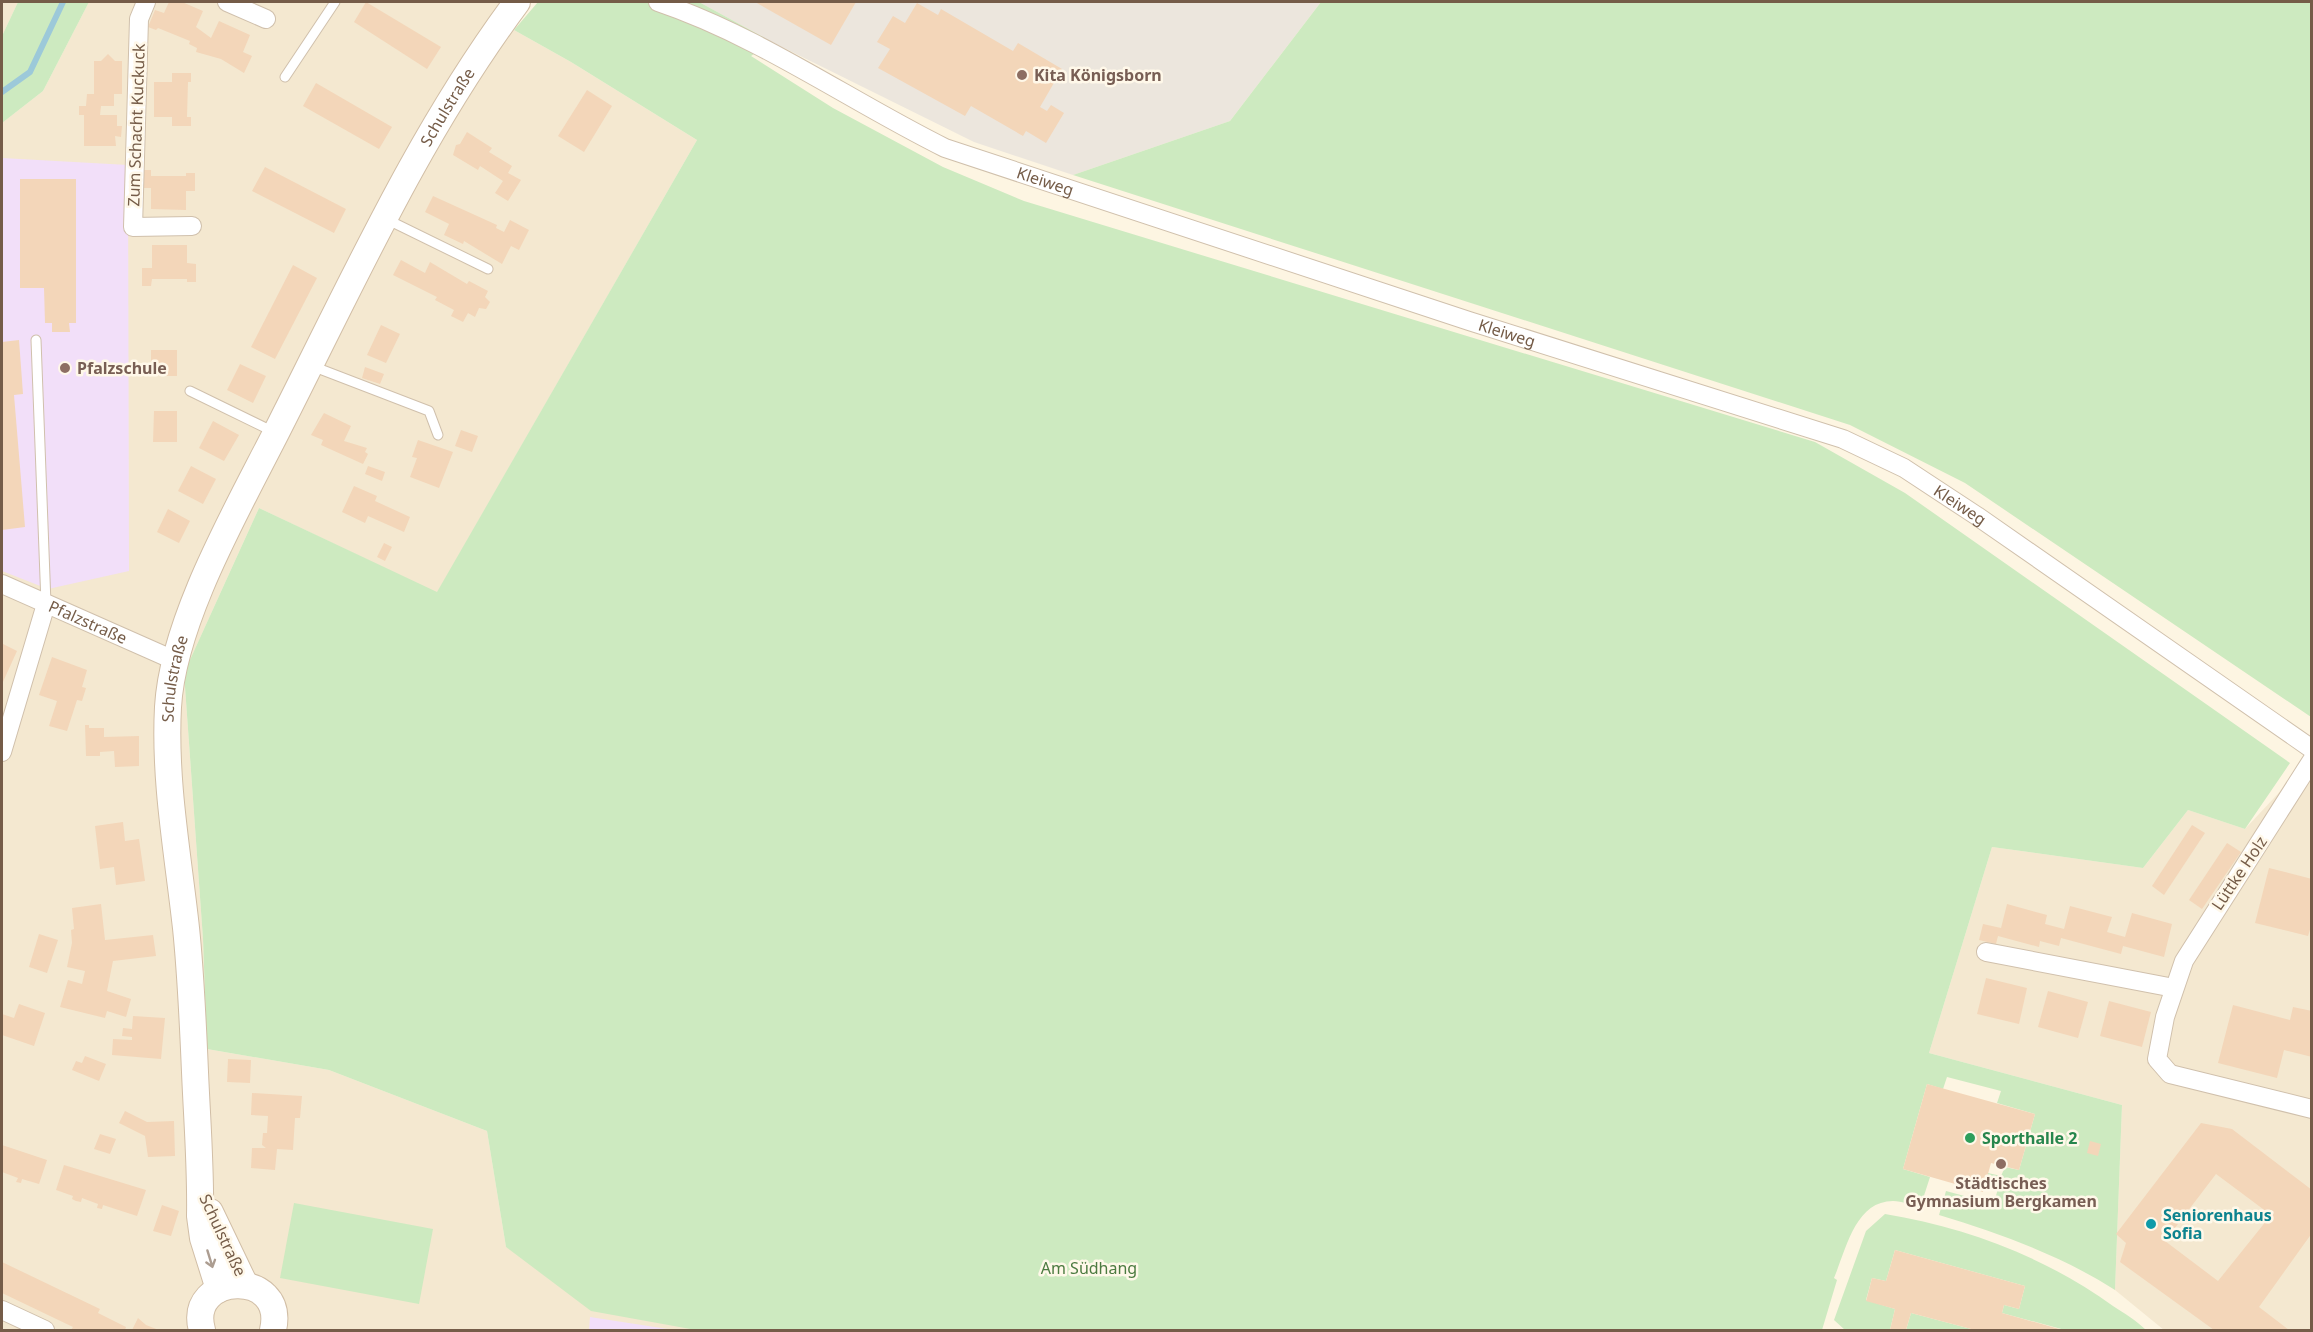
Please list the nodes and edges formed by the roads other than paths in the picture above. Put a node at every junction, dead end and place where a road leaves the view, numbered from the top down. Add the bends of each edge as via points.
1 (146, 2) edge
2 (227, 2) edge
3 (335, 2) edge
4 (517, 2) edge
5 (658, 2) edge
6 (266, 18) dead end
7 (285, 77) dead end
8 (384, 218) junction
9 (192, 226) dead end
10 (488, 269) dead end
11 (36, 340) dead end
12 (310, 365) junction
13 (189, 391) dead end
14 (276, 433) junction
15 (438, 435) dead end
16 (2, 584) edge
17 (46, 604) junction
18 (176, 661) junction
19 (9, 705) edge
20 (2312, 748) edge
21 (2, 752) edge
22 (2312, 760) edge
23 (1986, 952) dead end
24 (2174, 988) junction
25 (2312, 1109) edge
26 (201, 1186) junction
27 (245, 1284) junction
28 (219, 1289) junction
29 (2, 1310) edge
30 (45, 1330) edge
31 (201, 1330) edge
32 (273, 1330) edge

1 - 9 street, Zum Schacht Kuckuck via 139,19 133,227
2 - 6 street
3 - 7 lane
4 - 8 main road, Schulstraße via 441,112
5 - 20 street, Kleiweg via 687,11 945,148 1843,440 1904,468 1941,492
8 - 10 lane
8 - 12 main road, Schulstraße
11 - 17 lane
12 - 14 main road, Schulstraße
12 - 15 lane via 429,411
13 - 14 lane
14 - 18 main road, Schulstraße via 226,532
16 - 17 street, Pfalzstraße
17 - 18 street, Pfalzstraße
17 - 19 street
18 - 26 main road, Schulstraße via 168,706 169,748 187,933
19 - 21 street
22 - 24 street, Lüttke Holz via 2209,917
23 - 24 street
24 - 25 street, Lüttke Holz via 2157,1059 2169,1074
26 - 27 main road, Schulstraße via 221,1238
26 -> 28 main road, Schulstraße via 203,1238
27 - 28 main road
27 - 32 main road via 267,1298 273,1310
28 - 31 main road via 204,1305
29 - 30 street

